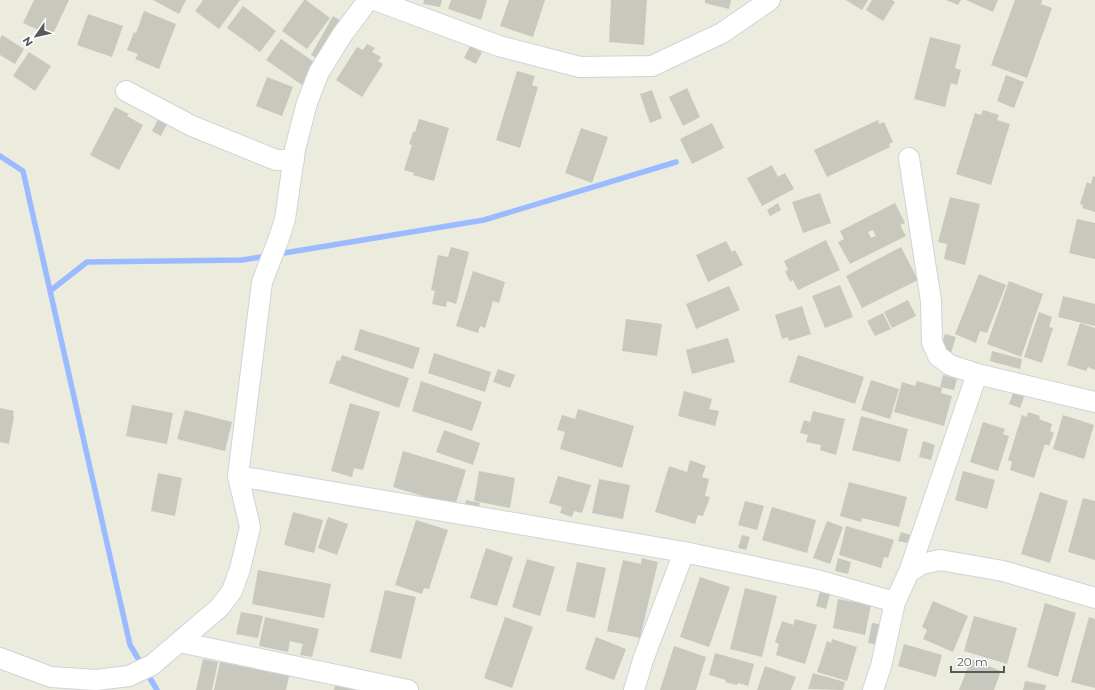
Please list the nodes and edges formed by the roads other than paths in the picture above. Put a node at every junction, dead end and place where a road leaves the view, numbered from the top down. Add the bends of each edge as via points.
1 (368, 0) edge
2 (375, 0) edge
3 (770, 0) edge
4 (126, 91) dead end
5 (909, 158) dead end
6 (294, 160) junction
7 (977, 374) junction
8 (1095, 402) edge
9 (238, 476) junction
10 (684, 552) junction
11 (908, 572) junction
12 (1095, 598) edge
13 (895, 602) junction
14 (179, 642) junction
15 (0, 658) edge
16 (408, 690) edge
17 (634, 690) edge
18 (873, 690) edge

1 - 6 street via 319,72 307,103
2 - 3 street via 499,46 580,67 652,66 722,33
4 - 6 street via 192,126 276,160
5 - 7 street via 931,301 932,342 938,356 950,365
6 - 9 street via 285,218 262,282
7 - 8 street
7 - 11 street
9 - 10 street
9 - 14 street via 250,527 240,569 232,591 220,607
10 - 13 street via 817,580
10 - 17 street
11 - 12 street via 922,564 940,560 1003,571
11 - 13 street
13 - 18 street
14 - 15 street via 152,665 129,676 96,680 51,677
14 - 16 street

